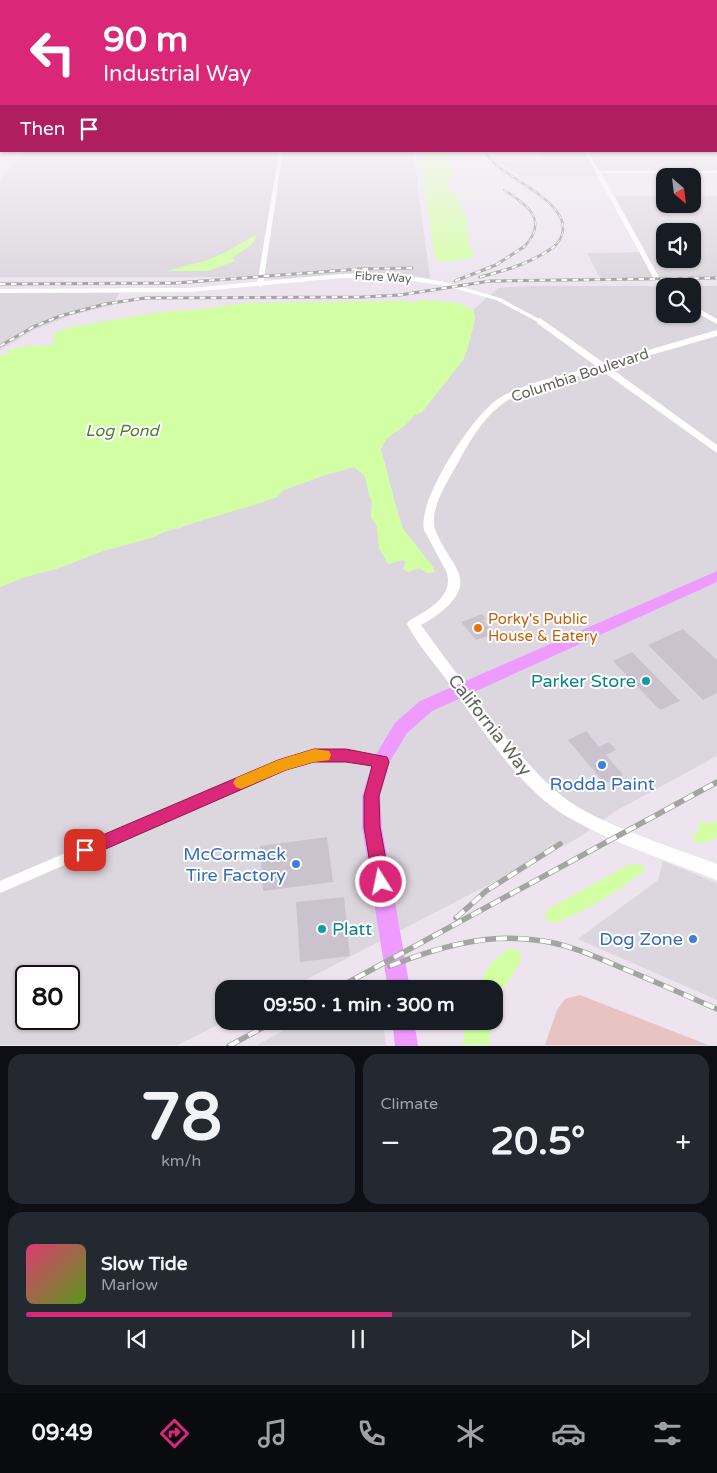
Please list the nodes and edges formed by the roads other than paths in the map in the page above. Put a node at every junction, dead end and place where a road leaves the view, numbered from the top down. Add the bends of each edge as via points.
1 (276, 189) edge
2 (606, 189) edge
3 (657, 278) edge
4 (441, 283) joint
5 (260, 285) junction
6 (0, 291) edge
7 (701, 312) edge
8 (540, 321) joint
9 (717, 322) edge
10 (717, 333) edge
11 (602, 367) junction
12 (717, 450) edge
13 (717, 576) edge
14 (413, 624) joint
15 (462, 689) junction
16 (381, 762) junction
17 (717, 872) edge
18 (0, 887) edge
19 (398, 980) edge
20 (404, 1030) edge
21 (407, 1046) edge

1 - 5 street
2 - 3 street
4 - 5 street, Fibre Way via 341,276
4 - 8 street, Fibre Way via 498,299
5 - 6 street, Fibre Way via 180,290
7 - 9 street
8 - 11 street, Fibre Way
10 - 11 street, Columbia Boulevard
11 - 12 street, Fibre Way
11 - 14 street, Columbia Boulevard via 508,397 482,418 444,478 428,522 454,577 451,594 436,610
13 - 15 highway
14 - 15 street, California Way
15 - 16 highway via 426,706 401,728
15 - 17 street, California Way via 490,730 532,779 555,800 577,815
16 - 18 street via 314,755 283,765
16 - 19 highway via 371,796 372,827
20 - 21 highway

